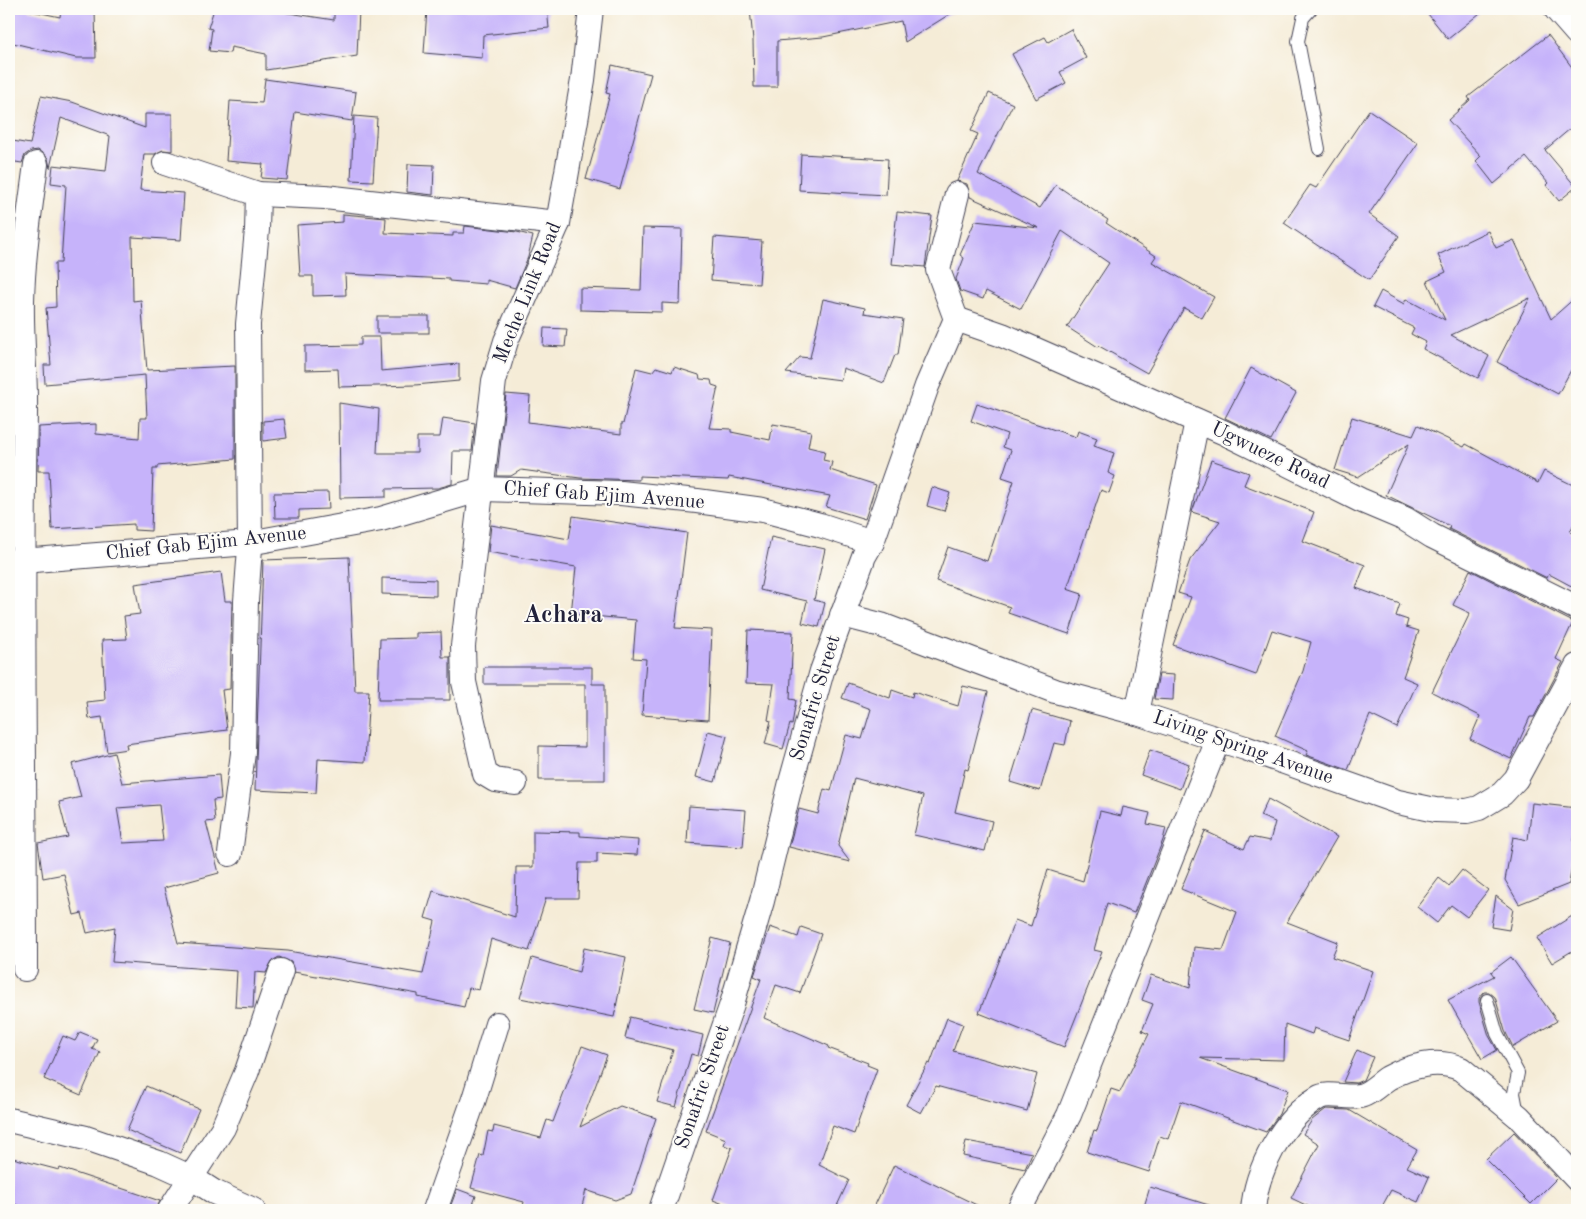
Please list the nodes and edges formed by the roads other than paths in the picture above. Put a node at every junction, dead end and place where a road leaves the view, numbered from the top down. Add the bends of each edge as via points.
1 (591, 9) edge
2 (1310, 9) edge
3 (1556, 9) edge
4 (1577, 33) edge
5 (1319, 149) dead end
6 (165, 163) dead end
7 (36, 164) dead end
8 (258, 194) junction
9 (957, 194) dead end
10 (558, 223) junction
11 (956, 320) junction
12 (1197, 421) junction
13 (482, 488) junction
14 (872, 542) junction
15 (249, 543) junction
16 (16, 562) edge
17 (1577, 608) edge
18 (842, 615) junction
19 (1577, 666) edge
20 (1137, 713) junction
21 (1218, 740) junction
22 (515, 783) dead end
23 (230, 854) dead end
24 (25, 968) dead end
25 (281, 971) dead end
26 (1487, 1000) dead end
27 (497, 1024) dead end
28 (1519, 1117) junction
29 (9, 1120) edge
30 (192, 1178) junction
31 (1577, 1179) edge
32 (170, 1210) edge
33 (253, 1210) edge
34 (435, 1210) edge
35 (661, 1210) edge
36 (1019, 1210) edge
37 (1253, 1210) edge

1 - 10 street, Meche Link Road via 583,80
2 - 5 lane via 1302,18 1298,41
3 - 4 street
6 - 8 street
7 - 16 street via 22,292 25,387
8 - 10 street via 334,198
8 - 15 street via 248,324
9 - 11 street via 938,270
10 - 13 street, Meche Link Road via 506,341 494,381
11 - 12 street, Ugwueze Road via 1002,335
11 - 14 street, Sonafric Street via 927,386
12 - 17 street, Ugwueze Road via 1406,519 1432,536
12 - 20 street
13 - 14 street, Chief Gab Ejim Avenue via 621,493 726,505 792,518
13 - 15 street, Chief Gab Ejim Avenue via 381,519
13 - 22 street, Meche Link Road via 463,646 464,682 485,774 495,780
14 - 18 street, Sonafric Street
15 - 16 street, Chief Gab Ejim Avenue
15 - 23 street via 243,753
16 - 24 street via 22,607
18 - 20 street, Living Spring Avenue via 881,625 1055,691
18 - 35 street, Sonafric Street via 822,671 732,1004
19 - 21 street, Living Spring Avenue via 1516,779 1502,794 1467,812 1435,810 1398,802
20 - 21 street, Living Spring Avenue
21 - 36 street via 1069,1115
25 - 30 street via 266,1021 234,1103 213,1146
26 - 28 lane via 1497,1034 1518,1073 1514,1093
27 - 34 street
28 - 31 street
28 - 37 street via 1452,1064 1434,1063 1412,1068 1363,1095 1318,1097 1287,1127 1274,1145 1257,1180
29 - 30 street via 86,1138
30 - 32 street
30 - 33 street

